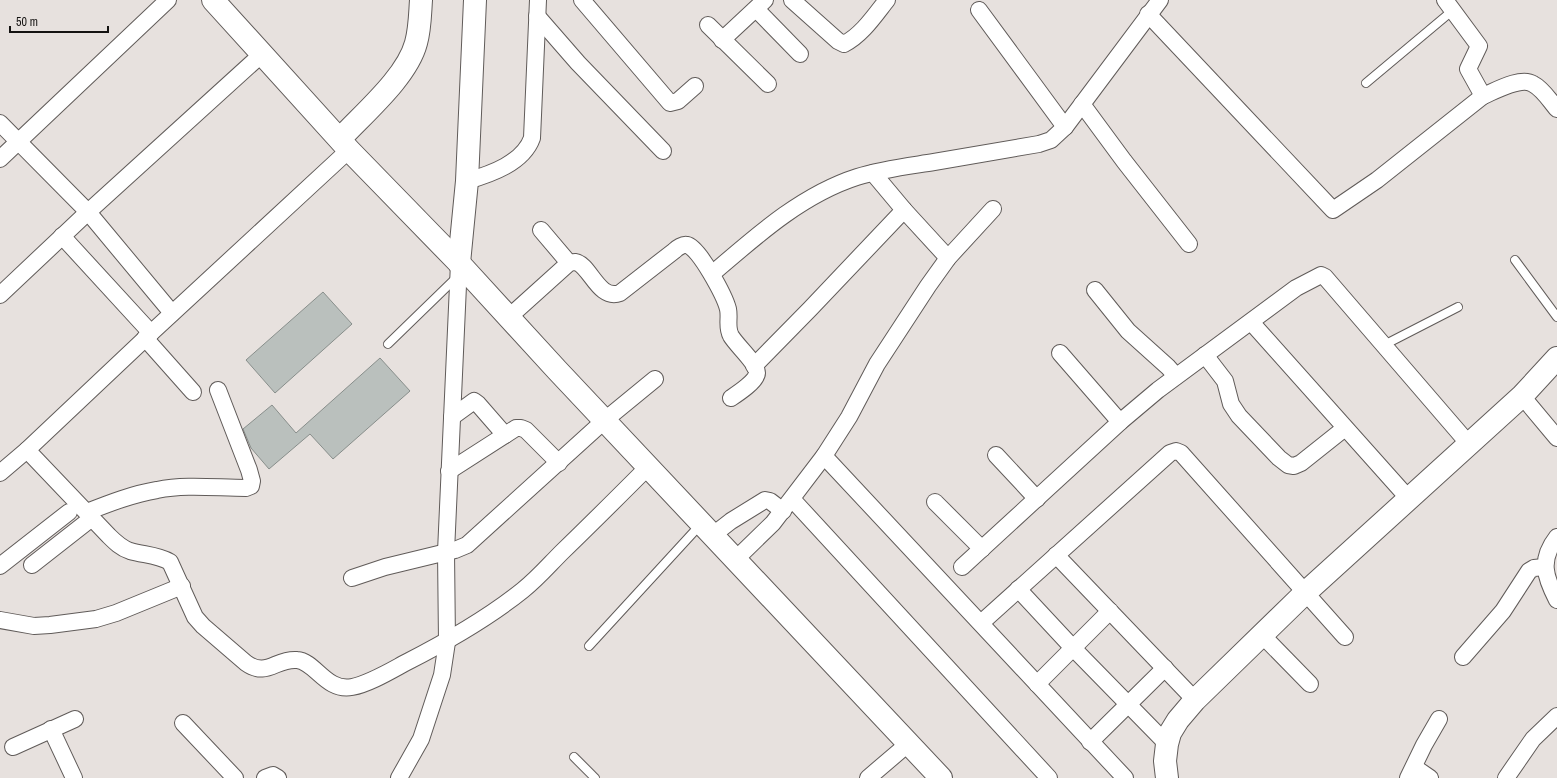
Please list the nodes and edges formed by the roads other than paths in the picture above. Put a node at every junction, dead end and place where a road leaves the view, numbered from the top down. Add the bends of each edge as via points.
1 (168, 0) edge
2 (213, 0) edge
3 (421, 0) edge
4 (475, 0) edge
5 (538, 0) edge
6 (582, 0) edge
7 (792, 0) edge
8 (887, 0) edge
9 (1160, 0) edge
10 (761, 4) edge
11 (1448, 5) edge
12 (979, 10) dead end
13 (1148, 14) junction
14 (538, 16) junction
15 (708, 25) dead end
16 (722, 40) junction
17 (262, 54) junction
18 (800, 54) dead end
19 (1366, 83) dead end
20 (768, 84) dead end
21 (695, 86) dead end
22 (1483, 96) junction
23 (1082, 104) junction
24 (1557, 109) edge
25 (0, 123) edge
26 (1065, 127) junction
27 (18, 141) junction
28 (344, 145) junction
29 (663, 151) dead end
30 (0, 158) edge
31 (873, 173) junction
32 (467, 181) junction
33 (993, 209) dead end
34 (904, 210) junction
35 (88, 212) junction
36 (541, 230) dead end
37 (62, 236) junction
38 (1189, 244) dead end
39 (948, 258) junction
40 (1515, 260) dead end
41 (569, 263) junction
42 (458, 269) junction
43 (712, 274) junction
44 (1095, 290) dead end
45 (0, 295) edge
46 (1458, 307) dead end
47 (172, 313) junction
48 (509, 317) junction
49 (1557, 317) edge
50 (1251, 322) junction
51 (148, 336) junction
52 (388, 344) dead end
53 (1384, 345) junction
54 (1060, 353) dead end
55 (1205, 355) junction
56 (1557, 358) edge
57 (754, 366) junction
58 (1176, 376) junction
59 (655, 379) dead end
60 (218, 390) dead end
61 (193, 392) dead end
62 (1522, 396) junction
63 (731, 398) dead end
64 (452, 417) junction
65 (604, 420) junction
66 (1120, 422) junction
67 (1345, 428) junction
68 (505, 435) junction
69 (1557, 438) edge
70 (1468, 443) junction
71 (27, 450) junction
72 (996, 455) dead end
73 (824, 456) junction
74 (558, 463) junction
75 (648, 467) junction
76 (449, 472) junction
77 (0, 473) edge
78 (1037, 499) junction
79 (1408, 499) junction
80 (935, 502) dead end
81 (787, 505) junction
82 (69, 512) dead end
83 (90, 515) junction
84 (707, 529) junction
85 (1557, 537) edge
86 (982, 549) junction
87 (446, 552) junction
88 (1056, 554) junction
89 (736, 559) junction
90 (32, 565) dead end
91 (0, 566) edge
92 (962, 567) dead end
93 (1544, 567) junction
94 (352, 578) dead end
95 (182, 586) junction
96 (1018, 589) junction
97 (1305, 593) junction
98 (1557, 600) edge
99 (1110, 611) junction
100 (0, 620) edge
101 (981, 623) junction
102 (1262, 635) junction
103 (1345, 637) dead end
104 (447, 642) junction
105 (589, 646) dead end
106 (1073, 648) junction
107 (1463, 657) dead end
108 (1165, 668) junction
109 (1037, 684) junction
110 (1310, 684) dead end
111 (1195, 700) junction
112 (1128, 704) junction
113 (1557, 716) edge
114 (75, 719) dead end
115 (1440, 719) dead end
116 (183, 723) dead end
117 (51, 729) junction
118 (1090, 742) junction
119 (909, 743) junction
120 (1167, 744) junction
121 (13, 746) dead end
122 (574, 757) dead end
123 (1411, 773) edge
124 (74, 778) edge
125 (235, 778) edge
126 (265, 778) edge
127 (278, 778) edge
128 (399, 778) edge
129 (594, 778) edge
130 (868, 778) edge
131 (941, 778) edge
132 (1049, 778) edge
133 (1126, 778) edge
134 (1167, 778) edge
135 (1430, 778) edge
136 (1506, 778) edge

1 - 27 street
2 - 17 street
3 - 28 street via 417,38 408,63
4 - 32 street
5 - 14 street
6 - 21 street via 670,103 678,101
7 - 8 street via 844,44 860,32
9 - 13 street
10 - 16 street
10 - 18 street
11 - 19 lane
11 - 22 street via 1479,46 1468,69
12 - 26 street
13 - 22 street via 1333,210 1377,180
13 - 23 street
14 - 29 street via 578,63
14 - 32 street via 532,138 529,147 502,167
15 - 16 street
16 - 20 street
17 - 28 street
17 - 35 street
22 - 24 street via 1516,82 1533,83
23 - 26 street
23 - 38 street
25 - 27 street
26 - 31 street via 1050,140 1039,144
27 - 30 street
27 - 35 street
28 - 42 street
28 - 47 street
31 - 34 street
31 - 43 street via 831,188 796,207
32 - 42 street
33 - 39 street
34 - 39 street
34 - 57 street
35 - 37 street
35 - 47 street
36 - 41 street
37 - 45 street
37 - 51 street
39 - 73 street via 890,344
40 - 49 lane
41 - 43 street via 581,264 601,288 614,295 682,245 687,244 692,248
41 - 48 street
42 - 48 street
42 - 52 lane
42 - 64 street
43 - 57 street via 728,307 728,330
44 - 58 street via 1128,331
46 - 53 lane
47 - 51 street
48 - 65 street
50 - 53 street via 1296,288 1321,275
50 - 55 street
50 - 67 street
51 - 61 street
51 - 71 street
53 - 70 street
54 - 66 street
55 - 58 street
55 - 67 street via 1225,381 1231,404 1239,416 1288,465 1294,466
56 - 62 street
57 - 63 street via 756,377
58 - 66 street
59 - 65 street
60 - 83 street via 249,470 251,486 158,489 121,499
62 - 69 street
62 - 70 street
64 - 68 street via 474,401
64 - 76 street
65 - 74 street
65 - 75 street
66 - 78 street
67 - 79 street
68 - 74 street via 516,428 526,430
68 - 76 street
70 - 79 street
71 - 77 street
71 - 83 street
72 - 78 street
73 - 81 street
73 - 101 street
74 - 87 street via 476,538 467,545
75 - 84 street
75 - 104 street via 524,589
76 - 87 street
78 - 86 street
79 - 97 street
80 - 86 street
81 - 84 street via 765,500 731,521
81 - 89 street via 773,523
81 - 132 street
82 - 91 street
83 - 90 street
83 - 95 street via 120,546 170,562
84 - 89 street
84 - 105 lane
85 - 93 street
86 - 92 street
87 - 94 street
87 - 104 street
88 - 96 street
88 - 97 street via 1176,450
88 - 99 street
89 - 119 street
93 - 98 street via 1548,583
93 - 107 street via 1529,571 1503,611
95 - 100 street via 96,619 50,626
95 - 104 street via 195,617 253,668 263,669 289,660 298,660 305,662 330,682 341,687 352,688 379,677
96 - 101 street
96 - 106 street
97 - 102 street
97 - 103 street
99 - 106 street
99 - 108 street
101 - 109 street
102 - 110 street
102 - 111 street
104 - 128 street via 442,675 421,739
106 - 109 street
106 - 112 street
108 - 111 street
108 - 112 street
109 - 118 street
111 - 120 street via 1178,720
112 - 118 street
112 - 120 street
113 - 136 street via 1533,738
114 - 117 street
115 - 123 street
116 - 125 street
117 - 121 street
117 - 124 street
118 - 133 street
119 - 130 street
119 - 131 street
120 - 134 street
122 - 129 lane
123 - 135 street
126 - 127 street via 273,775

